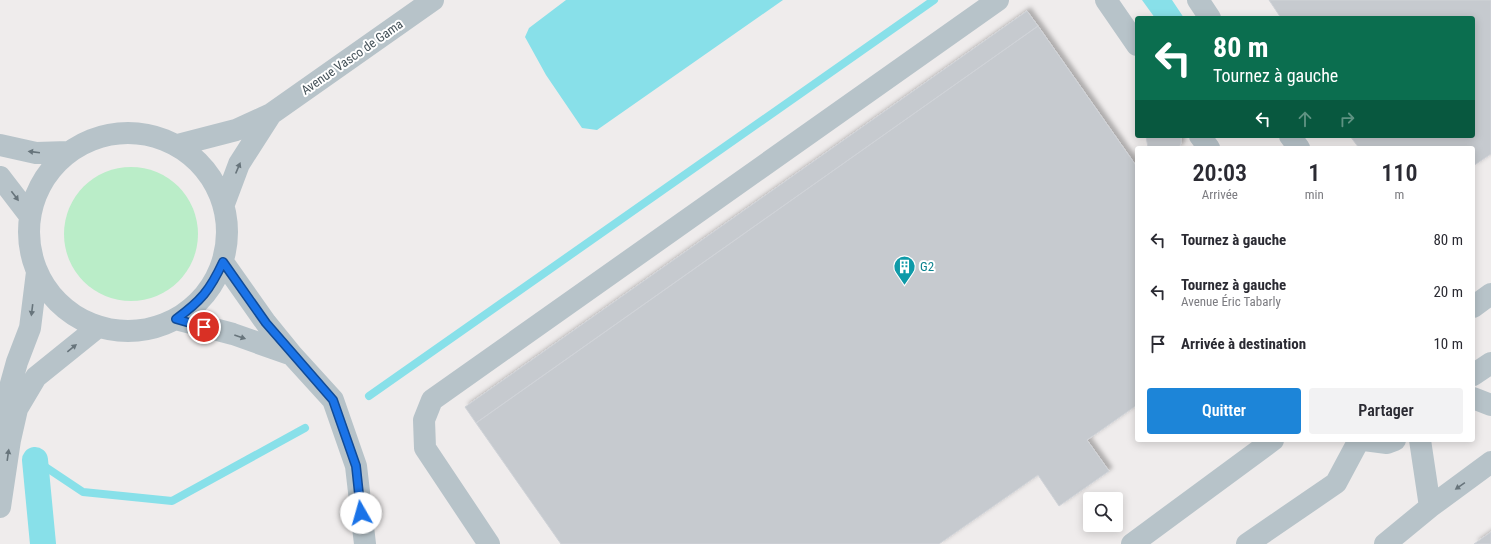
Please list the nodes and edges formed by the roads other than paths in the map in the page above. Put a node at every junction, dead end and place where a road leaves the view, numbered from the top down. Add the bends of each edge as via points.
1 (432, 0) edge
2 (998, 0) edge
3 (1106, 0) edge
4 (1198, 0) edge
5 (1209, 16) edge
6 (1135, 42) edge
7 (270, 114) junction
8 (0, 145) edge
9 (178, 145) junction
10 (68, 152) junction
11 (0, 177) edge
12 (224, 204) junction
13 (30, 216) junction
14 (223, 262) junction
15 (37, 272) junction
16 (1491, 294) edge
17 (1475, 305) edge
18 (176, 319) junction
19 (98, 327) junction
20 (292, 355) junction
21 (1491, 362) edge
22 (1475, 374) edge
23 (1475, 399) edge
24 (1491, 405) edge
25 (0, 425) edge
26 (1270, 442) edge
27 (1358, 442) edge
28 (1379, 442) edge
29 (1390, 442) edge
30 (1420, 442) edge
31 (1491, 462) edge
32 (0, 507) edge
33 (1430, 507) junction
34 (365, 544) edge
35 (489, 544) edge
36 (1132, 544) edge
37 (1247, 544) edge
38 (1385, 544) edge

1 - 7 street, Avenue Vasco de Gama
2 - 35 street via 432,400 424,420 425,448
3 - 6 street
4 - 5 street
7 - 9 street via 236,130
12 -> 7 street via 239,164
10 -> 8 street via 36,153
9 - 10 street via 151,134 122,132 94,138
9 - 12 street via 198,160 214,181
10 - 13 street via 50,170 40,186
11 -> 13 street
12 - 14 street via 228,233
13 - 15 street via 30,244
14 - 18 street via 213,285 196,304
14 - 20 street
15 - 19 street via 52,296 73,314
15 -> 25 street via 30,328 17,362
16 - 17 street
18 - 19 street via 151,329 124,332
18 -> 20 street via 232,334
32 -> 19 street via 10,440 18,409 36,377
20 - 34 street via 333,400 356,466
21 - 22 street
23 - 24 street
26 - 36 street
27 - 37 street via 1336,483
28 - 29 street
30 - 33 street
31 -> 33 street
33 - 38 street

